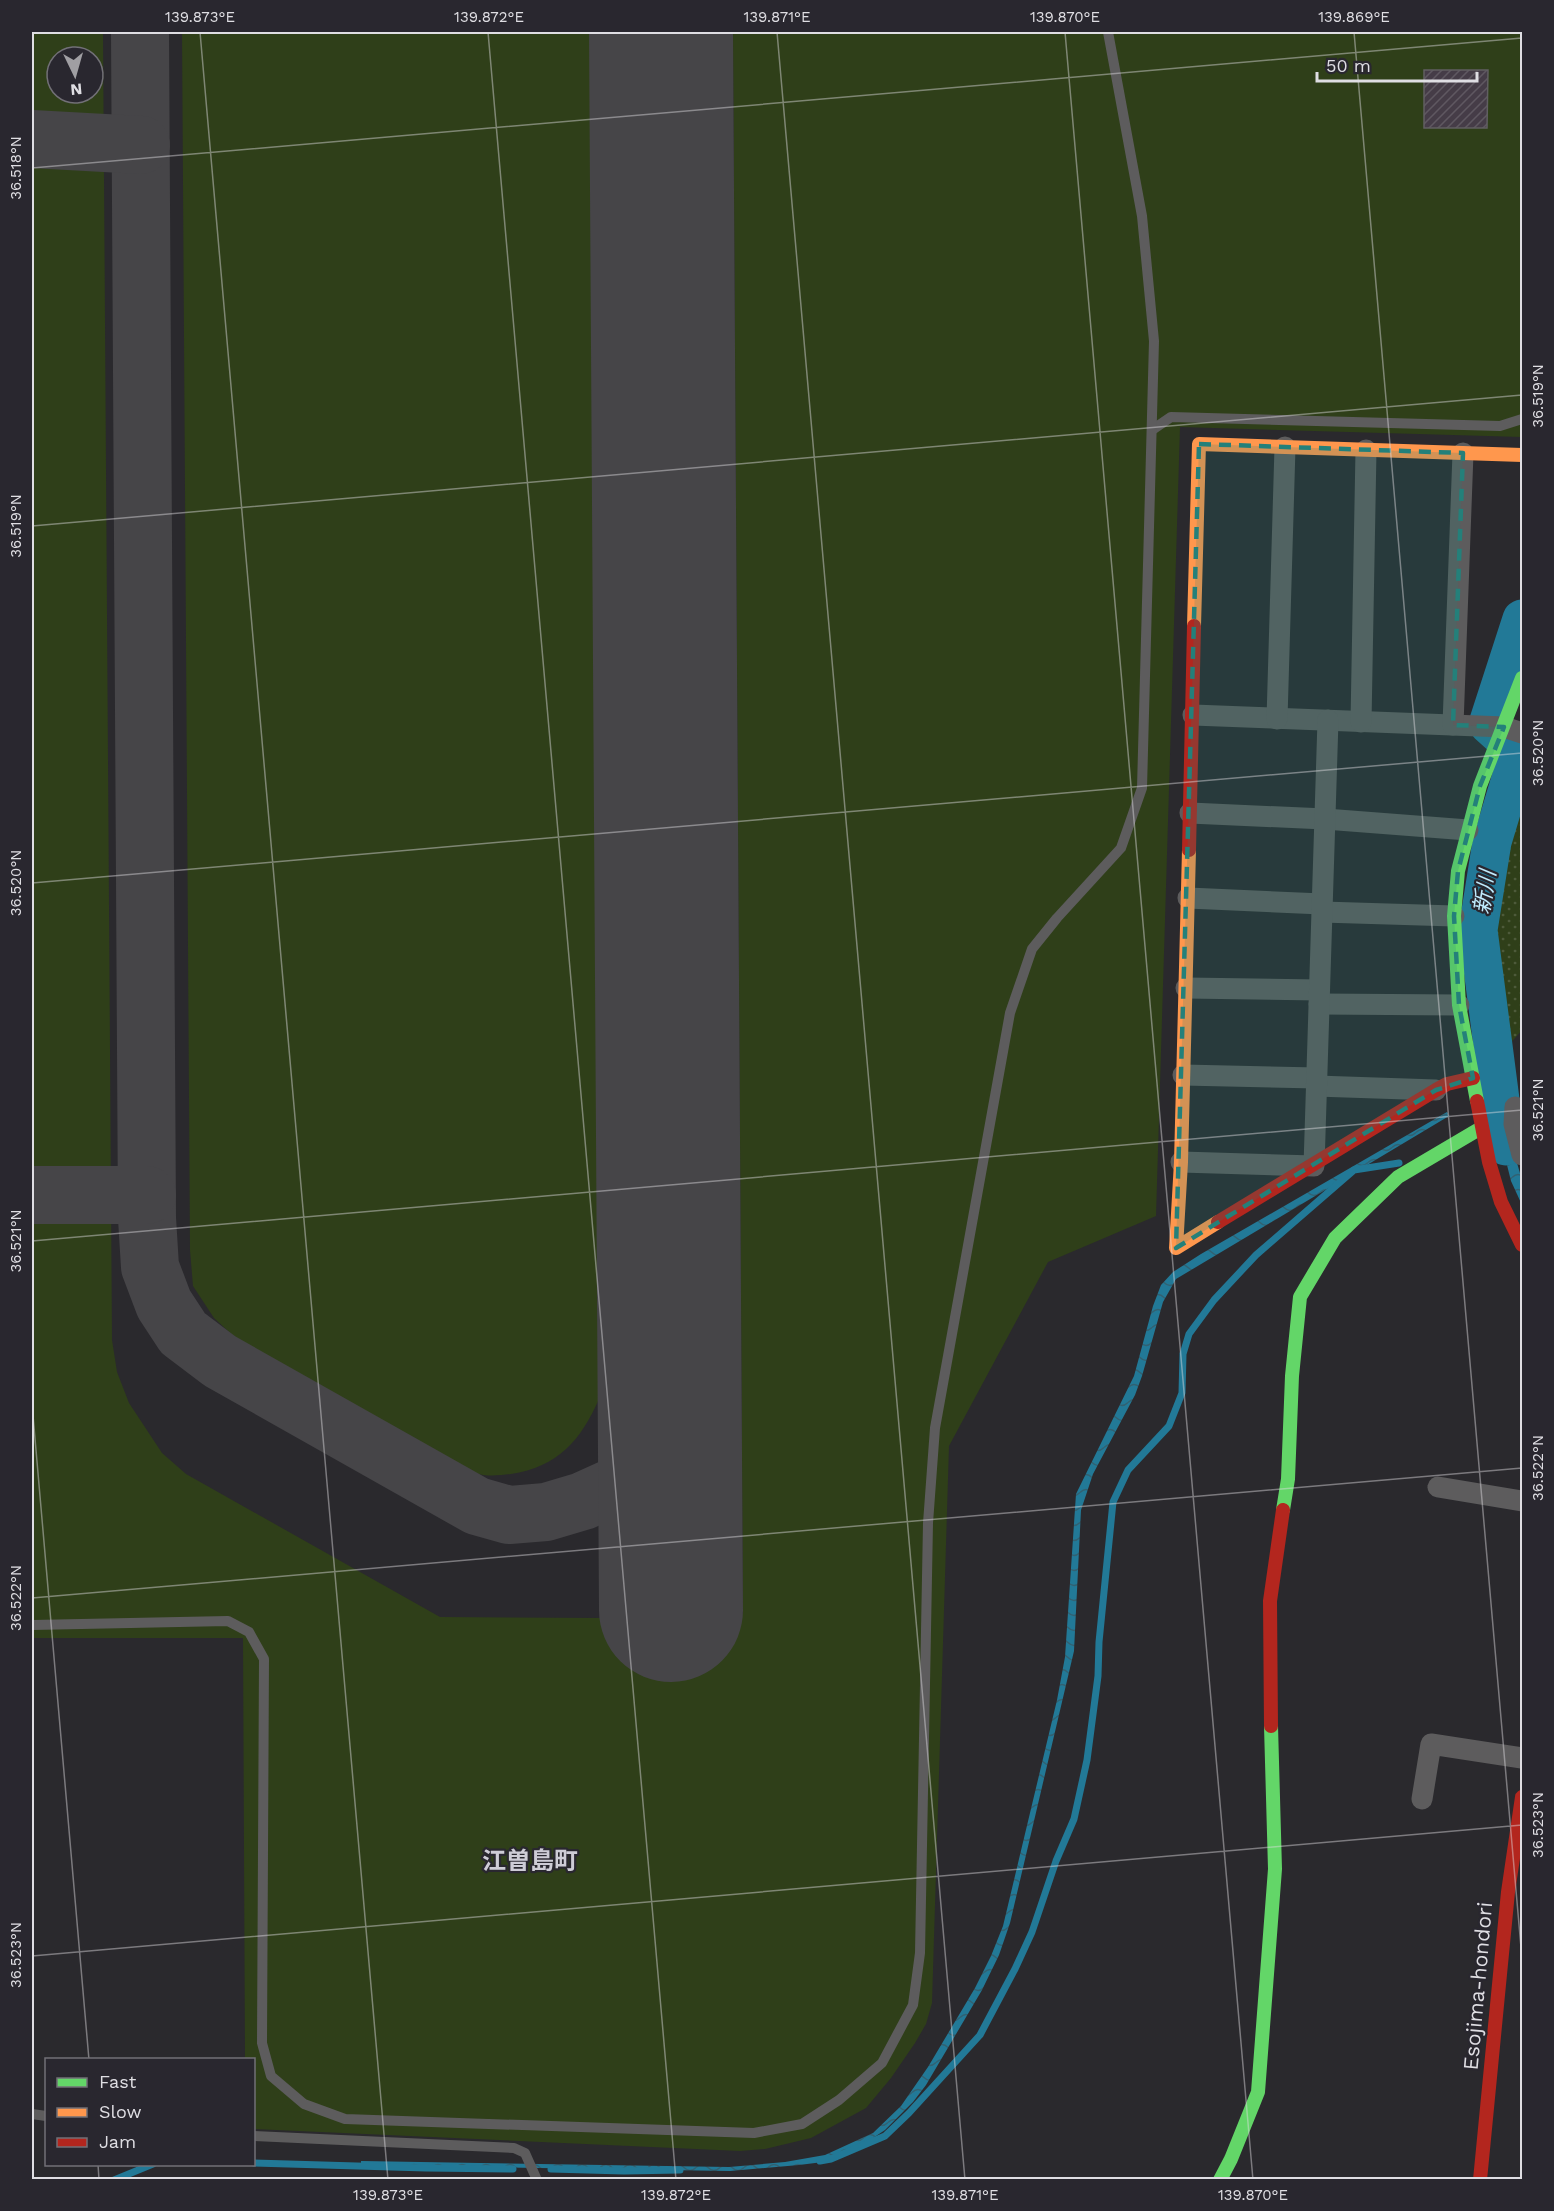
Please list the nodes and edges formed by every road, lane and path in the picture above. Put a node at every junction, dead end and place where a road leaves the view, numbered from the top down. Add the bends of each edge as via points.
1 (1108, 32) edge
2 (1522, 419) edge
3 (1152, 430) junction
4 (1285, 447) junction
5 (1366, 450) junction
6 (1463, 453) junction
7 (1522, 455) edge
8 (1522, 678) edge
9 (1193, 715) junction
10 (1277, 719) junction
11 (1328, 720) junction
12 (1361, 722) junction
13 (1453, 725) junction
14 (1513, 730) edge
15 (1190, 813) junction
16 (1325, 819) junction
17 (1468, 830) junction
18 (1188, 898) junction
19 (1322, 908) junction
20 (1454, 916) junction
21 (1186, 988) junction
22 (1319, 997) junction
23 (1460, 1005) junction
24 (1183, 1075) junction
25 (1473, 1078) junction
26 (1316, 1082) junction
27 (1436, 1090) junction
28 (1478, 1101) junction
29 (1519, 1108) edge
30 (1482, 1128) junction
31 (1522, 1155) edge
32 (1181, 1162) junction
33 (1314, 1166) junction
34 (1522, 1245) edge
35 (1438, 1487) dead end
36 (1522, 1501) edge
37 (32, 1625) edge
38 (1522, 1758) edge
39 (1522, 1797) edge
40 (1422, 1799) dead end
41 (255, 2136) edge
42 (537, 2180) edge
43 (1220, 2180) edge
44 (1480, 2180) edge

1 - 3 lane via 1142,216 1155,341
2 - 3 lane via 1500,426 1172,417
3 - 37 lane via 1142,788 1121,848 1032,950 1010,1013 935,1428 928,1523 920,1953 913,2005 882,2063 839,2100 802,2124 754,2133 345,2119 304,2104 271,2076 262,2043 264,1659 249,1632 228,1621
4 - 5 street
4 - 9 street via 1199,444
4 - 10 street
5 - 6 street
5 - 12 street
6 - 7 street
6 - 13 street
8 - 14 street
9 - 10 street
9 - 15 street
10 - 11 street
11 - 12 street
11 - 16 street
12 - 13 street
13 - 14 street
14 - 17 street via 1480,786
15 - 16 street
15 - 18 street
16 - 17 street
16 - 19 street
17 - 20 street via 1458,871
18 - 19 street
18 - 21 street
19 - 20 street
19 - 22 street
20 - 23 street
21 - 22 street
21 - 24 street
22 - 23 street
22 - 26 street
23 - 25 street
24 - 26 street
24 - 32 street
25 - 27 street
25 - 28 street
26 - 27 street
26 - 33 street
27 - 33 street
28 - 29 street
28 - 30 street
29 - 31 street via 1514,1124
30 - 34 street via 1501,1202
30 - 43 street via 1398,1177 1335,1238 1300,1297 1288,1479 1270,1601 1275,1869 1258,2092
32 - 33 street
32 - 33 street via 1176,1248
35 - 36 street
38 - 40 street via 1431,1744
39 - 44 street, Esojima-hondori via 1511,1857
41 - 42 lane via 514,2148 525,2153

